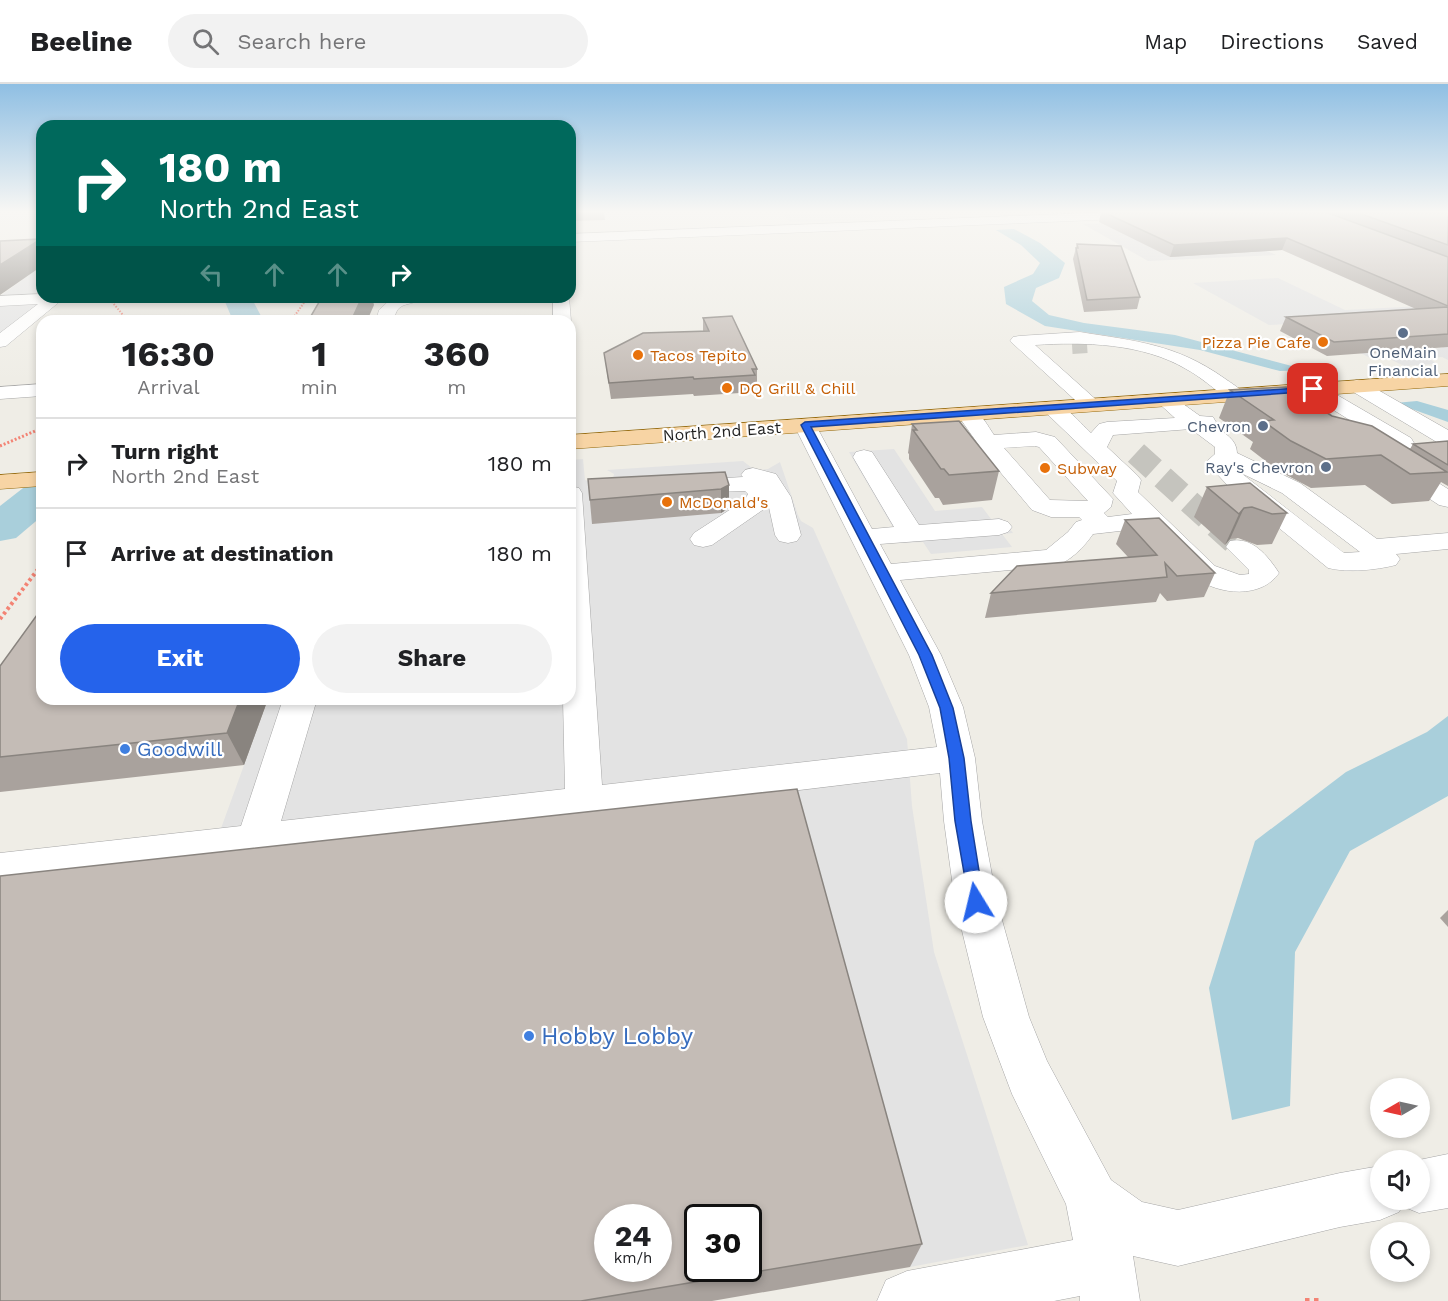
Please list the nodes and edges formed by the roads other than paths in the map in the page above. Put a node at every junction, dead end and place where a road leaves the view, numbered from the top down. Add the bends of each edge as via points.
1 (36, 299) edge
2 (0, 301) edge
3 (51, 303) edge
4 (394, 303) edge
5 (386, 315) edge
6 (28, 341) dead end
7 (0, 342) edge
8 (1117, 342) junction
9 (1027, 348) junction
10 (1448, 380) edge
11 (1357, 386) junction
12 (1313, 389) junction
13 (36, 390) edge
14 (0, 393) edge
15 (1264, 393) junction
16 (1234, 395) junction
17 (1166, 400) junction
18 (1092, 405) junction
19 (1051, 408) junction
20 (1292, 412) edge
21 (968, 414) junction
22 (805, 425) junction
23 (1224, 439) junction
24 (1448, 439) edge
25 (576, 442) edge
26 (988, 442) junction
27 (1404, 444) junction
28 (1130, 447) dead end
29 (1095, 448) junction
30 (864, 457) dead end
31 (36, 479) edge
32 (1129, 480) junction
33 (0, 482) edge
34 (579, 491) edge
35 (760, 494) junction
36 (1448, 500) edge
37 (1094, 517) junction
38 (1152, 520) junction
39 (999, 526) dead end
40 (911, 534) junction
41 (788, 535) dead end
42 (737, 537) dead end
43 (703, 539) dead end
44 (1448, 541) edge
45 (1239, 547) tunnel mouth
46 (1371, 548) junction
47 (874, 555) junction
48 (1192, 560) junction
49 (298, 705) edge
50 (957, 758) junction
51 (584, 802) junction
52 (256, 840) junction
53 (0, 870) edge
54 (1448, 1181) edge
55 (1430, 1184) edge
56 (1370, 1195) edge
57 (1092, 1199) junction
58 (1108, 1281) edge
59 (907, 1301) edge

1 - 2 street
3 - 7 street
4 - 5 street
6 - 7 street
8 - 9 street
8 - 9 street via 1080,337 1019,341
8 - 16 street via 1186,362
9 - 18 street
10 - 11 main road, North 2nd East
11 - 12 main road, North 2nd East
11 - 24 street
12 - 15 main road, North 2nd East
12 - 27 street
13 - 14 street
15 - 16 main road, North 2nd East
15 - 20 street
16 - 17 main road, North 2nd East
17 - 18 main road, North 2nd East
17 - 23 street
18 - 19 main road, North 2nd East
19 - 21 main road, North 2nd East
19 - 29 street
21 - 22 main road, North 2nd East
21 - 26 street
22 - 25 main road, North 2nd East
22 - 47 street
23 - 28 street via 1189,444 1162,436 1137,436
23 - 29 street via 1107,429
23 - 46 street
23 - 46 street via 1238,483 1338,562 1386,560
24 - 27 street
26 - 37 street via 1041,505
26 - 37 street via 1047,442 1101,499
27 - 36 street via 1371,450
29 - 32 street
30 - 40 street
31 - 33 main road
32 - 38 street via 1125,493
32 - 48 street via 1177,522 1192,542
34 - 51 street
35 - 41 street via 752,484 663,484 751,474 768,479 779,496
35 - 42 street via 769,516
35 - 43 street via 755,504
37 - 38 street
37 - 47 street via 1054,558
38 - 48 street
39 - 40 street
40 - 47 street
44 - 46 street
45 - 48 street via 1265,573 1259,580 1240,584 1222,580
47 - 50 street via 925,655 946,708
49 - 52 street
50 - 51 street
50 - 57 street via 976,902 1006,1017 1029,1077
51 - 52 street
52 - 53 street
54 - 55 street
56 - 57 street via 1178,1238 1130,1227
57 - 58 street
58 - 59 street

